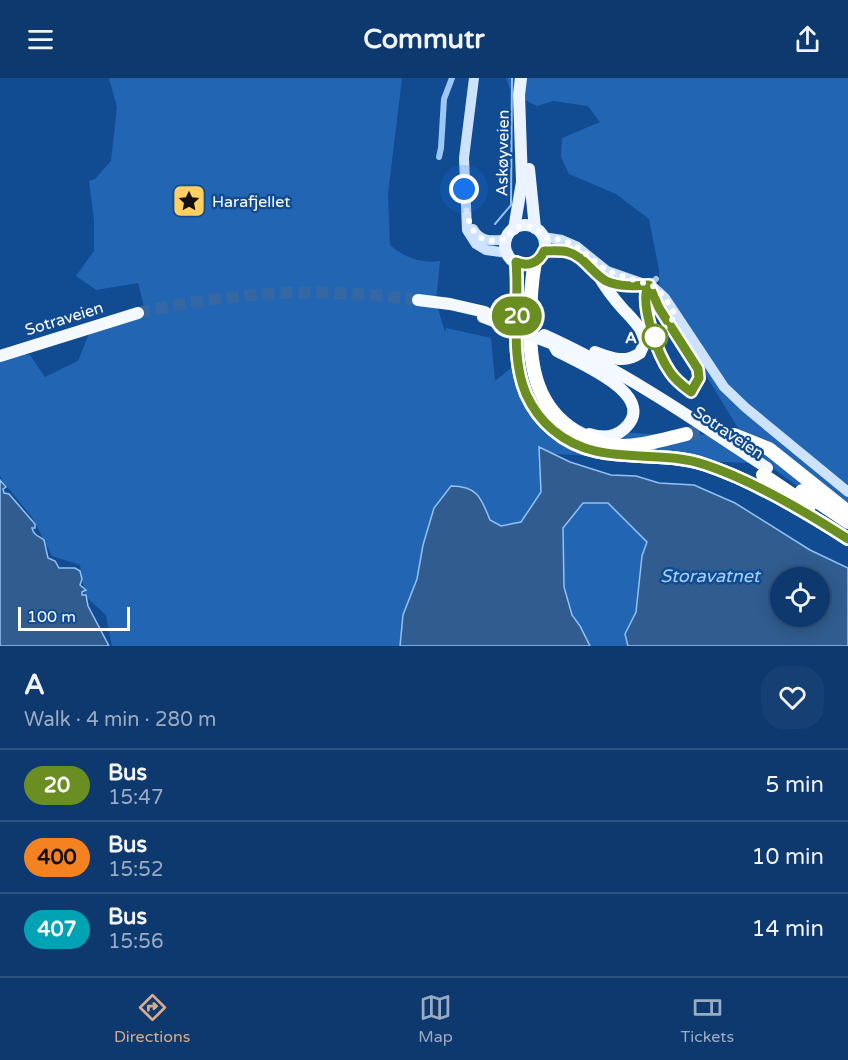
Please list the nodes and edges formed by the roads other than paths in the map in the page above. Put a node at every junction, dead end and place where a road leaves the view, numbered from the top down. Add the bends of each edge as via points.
1 (452, 78) edge
2 (474, 78) edge
3 (521, 78) edge
4 (438, 157) dead end
5 (466, 212) junction
6 (539, 232) junction
7 (511, 234) junction
8 (544, 251) junction
9 (512, 258) junction
10 (535, 262) junction
11 (598, 275) junction
12 (653, 282) junction
13 (418, 300) tunnel mouth
14 (138, 313) tunnel mouth
15 (484, 315) junction
16 (0, 356) edge
17 (588, 359) junction
18 (571, 428) junction
19 (686, 434) tunnel mouth
20 (735, 435) tunnel mouth
21 (765, 472) junction
22 (848, 492) edge
23 (848, 512) edge
24 (848, 522) edge
25 (848, 534) edge
26 (848, 539) edge

1 - 4 street via 444,99
2 - 5 main road via 464,158
3 - 6 main road, Askøyveien via 530,195
3 - 7 main road, Askøyveien via 522,182
5 - 7 main road via 481,238 494,241
5 - 9 main road via 467,230 476,244
6 - 7 main road via 526,225
6 - 8 main road
6 - 12 main road via 576,246 607,271
7 - 9 main road
8 - 10 main road
8 - 11 main road via 572,253
9 - 10 main road via 525,265
9 - 26 highway via 523,384 534,409 550,428 573,445 598,453 705,464 793,506
10 - 18 highway via 532,368 543,398
11 - 12 main road via 613,284
11 - 17 highway via 639,327 644,340 640,353 628,360
12 - 22 main road via 724,387
13 - 15 highway
14 - 16 highway, Sotraveien
15 - 17 highway via 539,332
15 - 17 highway, bridge via 553,344 557,351
17 - 18 highway via 625,392 633,408 632,420 620,433 606,437
17 - 21 highway, Sotraveien via 678,408
18 - 19 highway via 595,441 623,446
20 - 23 highway via 769,449
21 - 24 highway, Sotraveien
21 - 25 highway, Sotraveien

